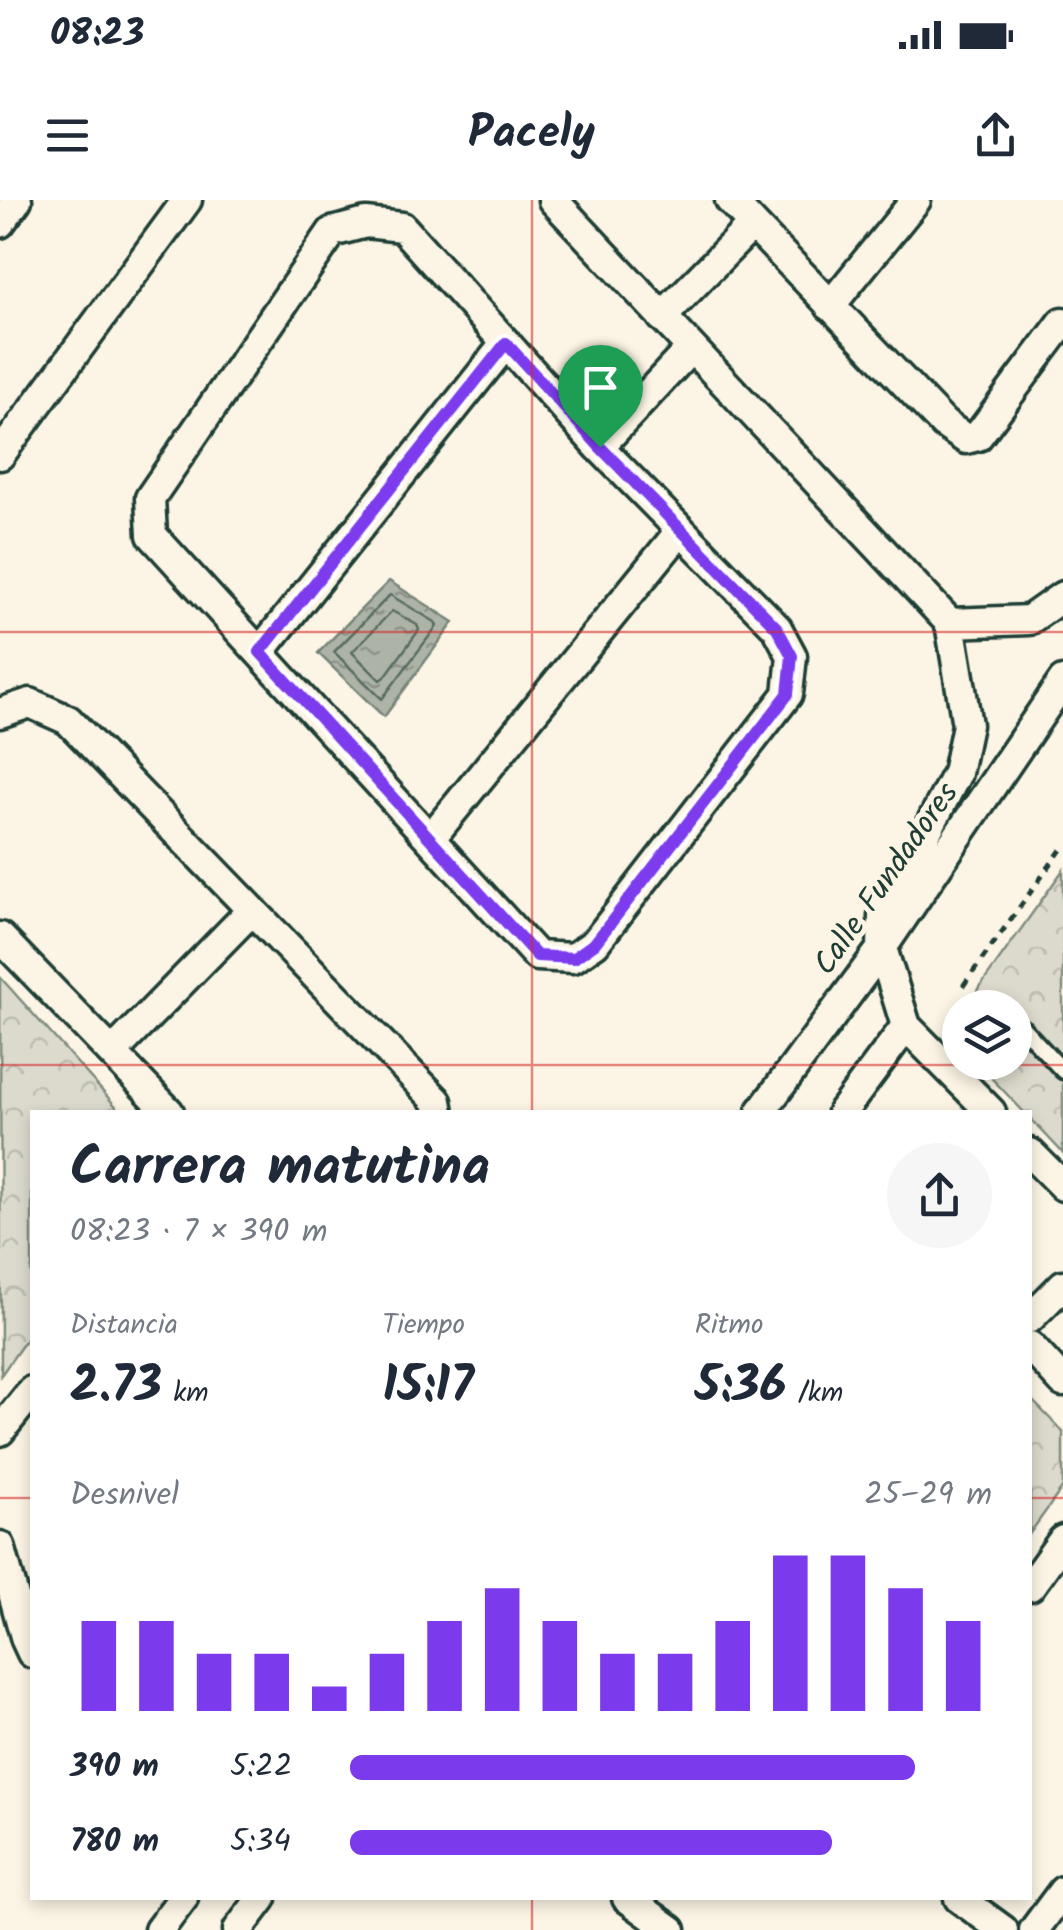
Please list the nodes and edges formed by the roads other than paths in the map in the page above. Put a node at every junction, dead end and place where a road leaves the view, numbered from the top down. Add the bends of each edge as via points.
1 (17, 200) edge
2 (186, 200) edge
3 (553, 200) edge
4 (730, 200) edge
5 (916, 200) edge
6 (0, 223) edge
7 (752, 225) junction
8 (830, 306) junction
9 (662, 317) junction
10 (1063, 322) edge
11 (506, 343) junction
12 (691, 348) junction
13 (600, 447) junction
14 (0, 456) edge
15 (681, 530) junction
16 (1063, 596) edge
17 (950, 622) junction
18 (260, 652) junction
19 (1063, 681) edge
20 (0, 713) edge
21 (430, 839) junction
22 (252, 910) junction
23 (0, 937) edge
24 (882, 948) junction
25 (906, 1026) junction
26 (1032, 1038) edge
27 (112, 1053) junction
28 (1063, 1071) edge
29 (167, 1110) edge
30 (439, 1110) edge
31 (762, 1110) edge
32 (843, 1110) edge
33 (989, 1110) edge
34 (1032, 1154) edge
35 (1063, 1186) edge
36 (1063, 1286) edge
37 (1032, 1316) edge
38 (1032, 1348) edge
39 (1060, 1372) edge
40 (30, 1394) edge
41 (0, 1431) edge
42 (1063, 1540) edge
43 (0, 1546) edge
44 (1032, 1583) edge
45 (30, 1649) edge
46 (1063, 1891) edge
47 (182, 1900) edge
48 (260, 1900) edge
49 (630, 1900) edge
50 (962, 1900) edge
51 (159, 1930) edge
52 (238, 1930) edge
53 (671, 1930) edge
54 (1002, 1930) edge
55 (1034, 1930) edge

1 - 6 street
2 - 14 street
3 - 9 street
4 - 7 street
5 - 8 street
7 - 8 street
7 - 9 street
8 - 10 street via 944,424 966,438 978,436
9 - 12 street
11 - 13 street
11 - 18 street
11 - 18 street via 402,228 366,223 332,232 150,498 152,534
12 - 13 street
12 - 17 street
13 - 15 street
15 - 21 street
15 - 21 street via 777,628 792,656 788,694 595,943 574,958 537,956
16 - 17 street via 1030,620
17 - 24 street via 967,725 957,773 883,916
18 - 21 street
19 - 24 street, Calle Fundadores
20 - 22 street via 30,703 68,720
22 - 27 street
22 - 30 street
23 - 27 street
24 - 25 street
24 - 31 street, Calle Fundadores
25 - 32 street
25 - 33 street
26 - 28 lane
27 - 29 street
34 - 35 street
36 - 37 street
38 - 39 street
40 - 41 street
42 - 44 street
43 - 45 street
46 - 55 street
47 - 51 street
48 - 52 street
49 - 53 street
50 - 54 street

